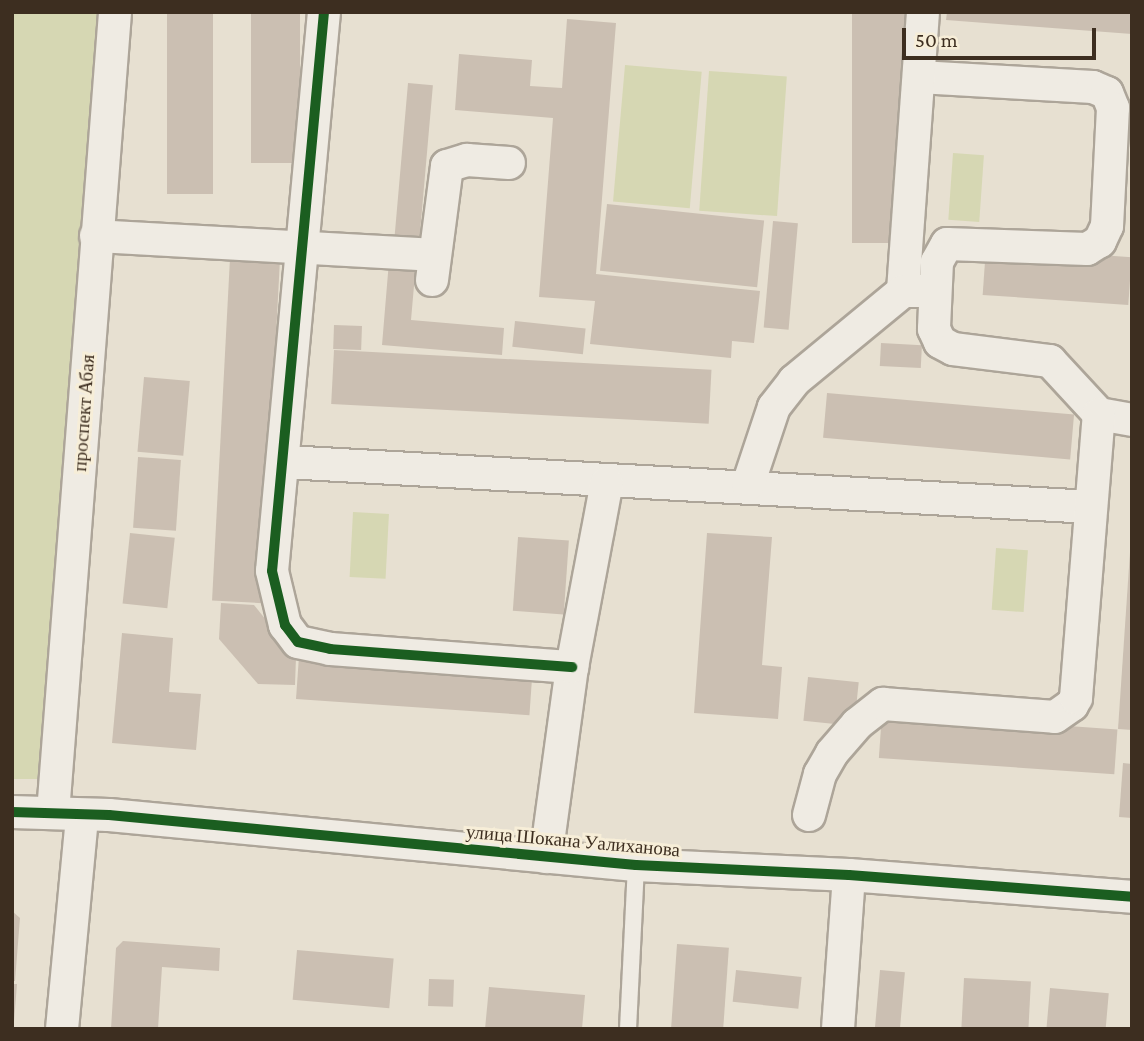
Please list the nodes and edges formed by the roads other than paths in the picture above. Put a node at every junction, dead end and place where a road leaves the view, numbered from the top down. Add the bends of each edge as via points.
1 (115, 12) edge
2 (324, 12) edge
3 (923, 12) edge
4 (919, 78) junction
5 (509, 163) dead end
6 (96, 236) junction
7 (306, 245) junction
8 (903, 291) junction
9 (935, 291) junction
10 (1099, 414) junction
11 (1132, 420) edge
12 (286, 462) junction
13 (607, 482) junction
14 (748, 485) junction
15 (1090, 507) junction
16 (572, 667) junction
17 (12, 812) edge
18 (68, 815) junction
19 (809, 815) dead end
20 (546, 857) junction
21 (636, 865) junction
22 (849, 875) junction
23 (1132, 897) edge
24 (62, 1029) edge
25 (628, 1029) edge
26 (838, 1029) edge

1 - 6 street, проспект Абая
2 - 7 street
3 - 4 street
4 - 8 street
4 - 9 street via 1093,87 1107,93 1113,108 1107,226 1100,241 1087,249 947,244 940,250
5 - 7 street via 467,160 447,166 433,267
6 - 7 street
6 - 18 street, проспект Абая
7 - 12 street
8 - 9 street
8 - 14 street via 794,381 774,407
9 - 10 street via 934,329 940,342 953,349 1050,361
10 - 11 street
10 - 15 street
12 - 13 street
12 - 16 street via 272,571 285,625 298,642 330,649
13 - 14 street
13 - 16 street
14 - 15 street
15 - 19 street via 1072,705 1055,717 883,704 832,752 820,774
16 - 20 street
17 - 18 street, улица Шокана Уалиханова
18 - 20 street, улица Шокана Уалиханова
18 - 24 street, проспект Абая
20 - 21 street, улица Шокана Уалиханова
21 - 22 street, улица Шокана Уалиханова
21 - 25 lane
22 - 23 street, улица Шокана Уалиханова
22 - 26 street

